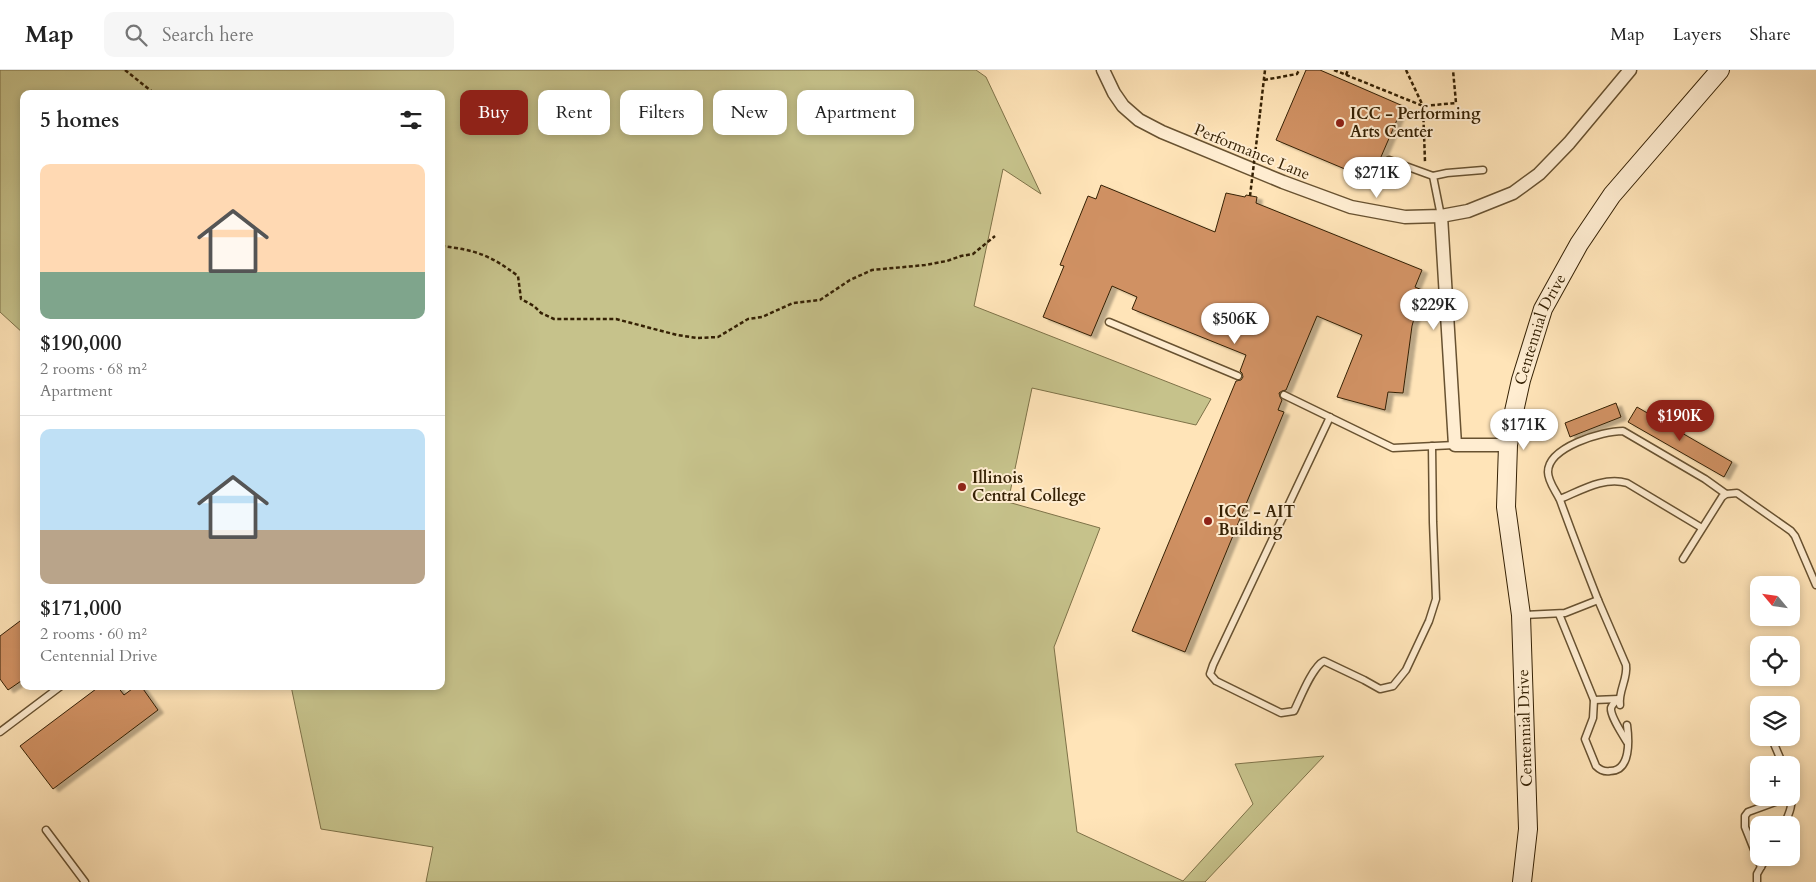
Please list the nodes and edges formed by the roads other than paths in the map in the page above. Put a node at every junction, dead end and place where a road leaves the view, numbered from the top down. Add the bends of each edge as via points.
1 (1103, 70) edge
2 (1630, 70) edge
3 (1720, 70) edge
4 (1389, 160) dead end
5 (1483, 170) dead end
6 (1433, 176) junction
7 (1441, 216) junction
8 (1109, 322) dead end
9 (1238, 376) dead end
10 (1284, 395) dead end
11 (1330, 417) junction
12 (1508, 444) junction
13 (1455, 445) junction
14 (1432, 446) junction
15 (1726, 494) junction
16 (1560, 499) junction
17 (1702, 528) junction
18 (1683, 559) dead end
19 (1816, 585) edge
20 (1598, 600) junction
21 (1559, 614) junction
22 (1521, 615) junction
23 (56, 690) edge
24 (1594, 700) junction
25 (1619, 702) junction
26 (1627, 725) dead end
27 (0, 732) edge
28 (1628, 743) junction
29 (1764, 806) edge
30 (46, 830) dead end
31 (1760, 867) joint
32 (85, 882) edge
33 (1522, 882) edge
34 (1757, 882) edge

1 - 7 street, Performance Lane via 1123,106 1140,120 1192,146 1351,207 1405,217
2 - 7 street, Performance Lane via 1539,174 1513,193 1468,211
3 - 12 main road, Centennial Drive via 1612,195 1579,244 1543,309 1521,380
4 - 6 lane
5 - 6 lane
6 - 7 lane
7 - 13 street
8 - 9 lane
10 - 11 lane
11 - 14 lane via 1393,448
11 - 14 lane via 1210,674 1216,681 1281,714 1294,711 1320,663 1324,662 1380,689 1393,686 1406,670 1429,622 1436,599
12 - 13 street
12 - 22 main road, Centennial Drive via 1506,508
13 - 14 lane
15 - 16 lane via 1626,432 1616,431 1569,446 1550,462 1548,474
15 - 17 lane
15 - 19 lane via 1737,494 1787,527 1795,536
16 - 17 lane via 1605,482 1620,481
16 - 20 lane
17 - 18 lane
20 - 21 lane
20 - 25 lane via 1626,665 1627,674
21 - 22 lane
21 - 24 lane
22 - 33 main road, Centennial Drive via 1528,829
23 - 27 lane
24 - 25 lane
24 - 28 lane via 1593,718 1585,739 1596,766 1604,771 1618,770 1624,765
25 - 28 lane via 1611,706 1611,710
26 - 28 lane
29 - 31 lane via 1745,816 1745,827
30 - 32 lane
31 - 34 lane

